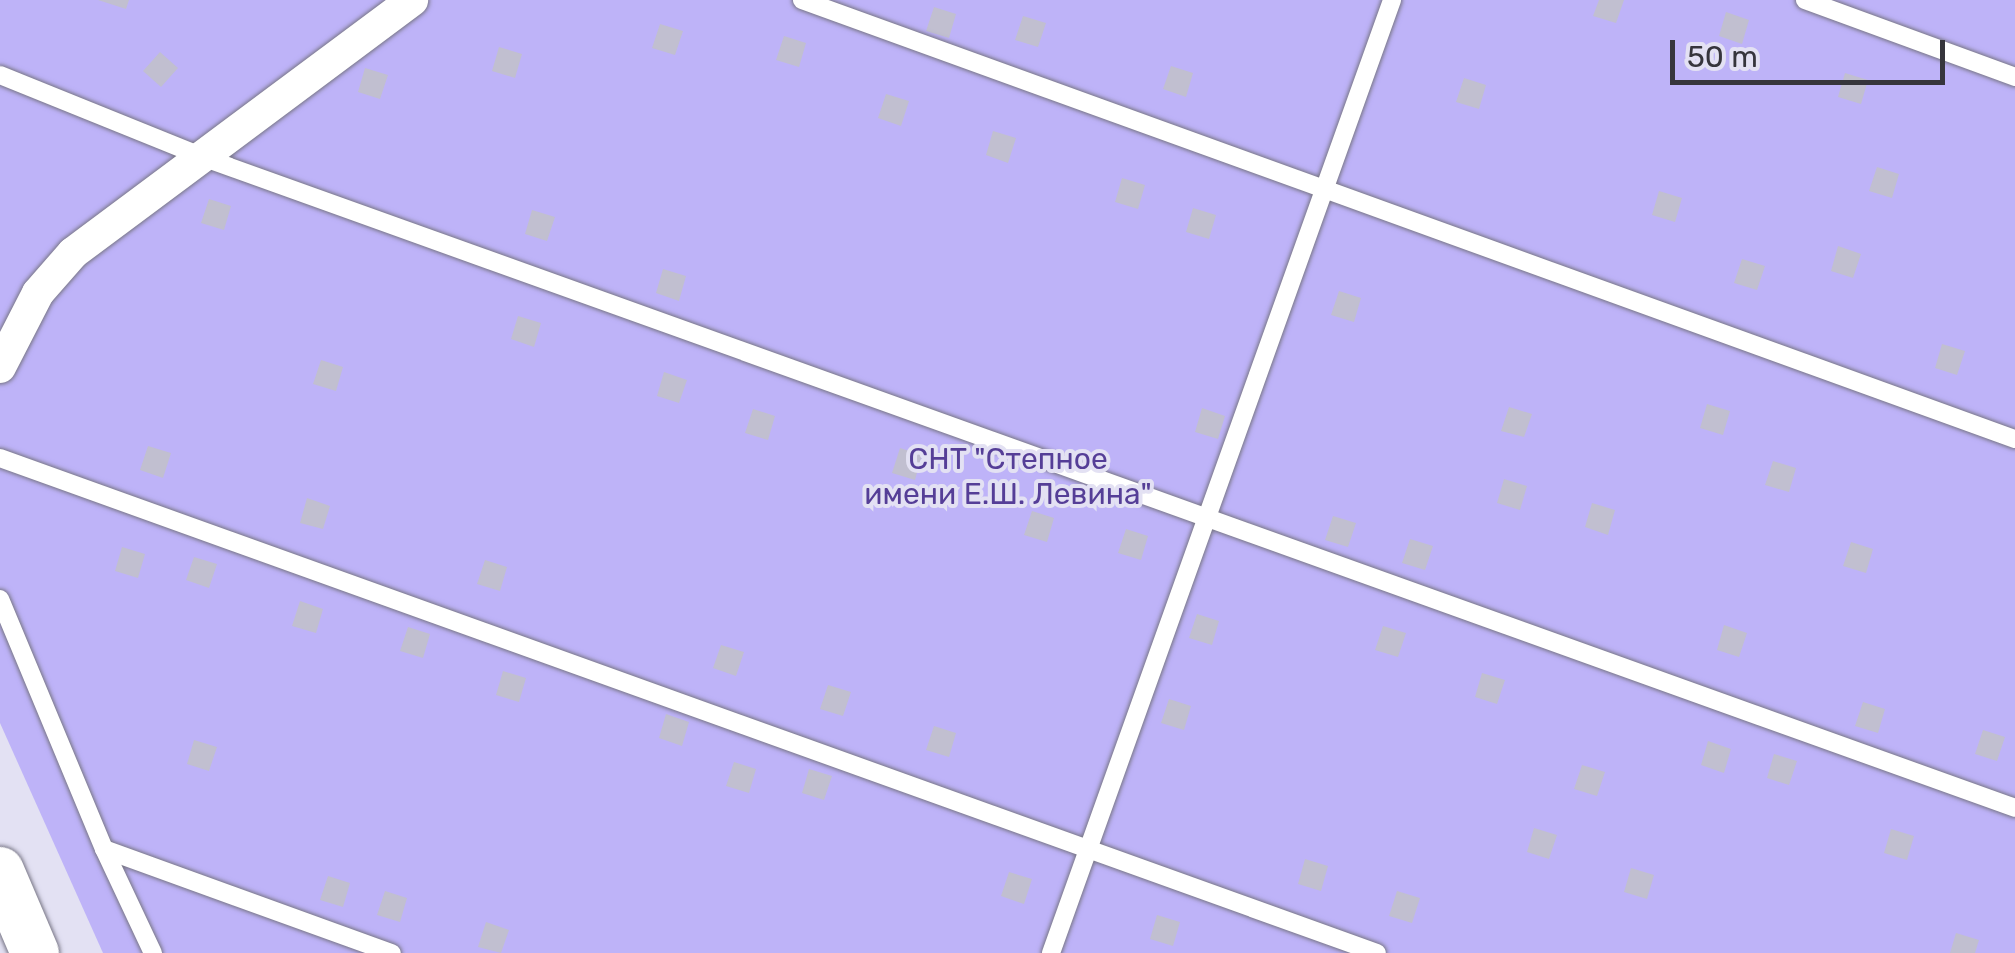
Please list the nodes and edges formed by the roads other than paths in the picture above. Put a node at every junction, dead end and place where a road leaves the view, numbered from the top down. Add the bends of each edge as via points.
1 (412, 0) edge
2 (802, 0) edge
3 (1392, 0) edge
4 (1805, 0) edge
5 (0, 75) edge
6 (2015, 77) edge
7 (205, 158) junction
8 (1324, 189) junction
9 (0, 367) edge
10 (2015, 439) edge
11 (0, 458) edge
12 (1206, 518) junction
13 (0, 599) edge
14 (2015, 808) edge
15 (104, 849) junction
16 (1088, 849) junction
17 (0, 871) edge
18 (35, 953) edge
19 (153, 953) edge
20 (392, 953) edge
21 (1050, 953) edge
22 (1376, 953) edge

1 - 7 street
2 - 8 lane
3 - 8 lane
4 - 6 lane
5 - 7 lane
7 - 9 street via 72,253 38,293
7 - 12 lane
8 - 10 lane
8 - 12 lane
11 - 16 lane
12 - 14 lane
12 - 16 lane
13 - 15 lane
15 - 19 lane
15 - 20 lane
16 - 21 lane
16 - 22 lane
17 - 18 street

